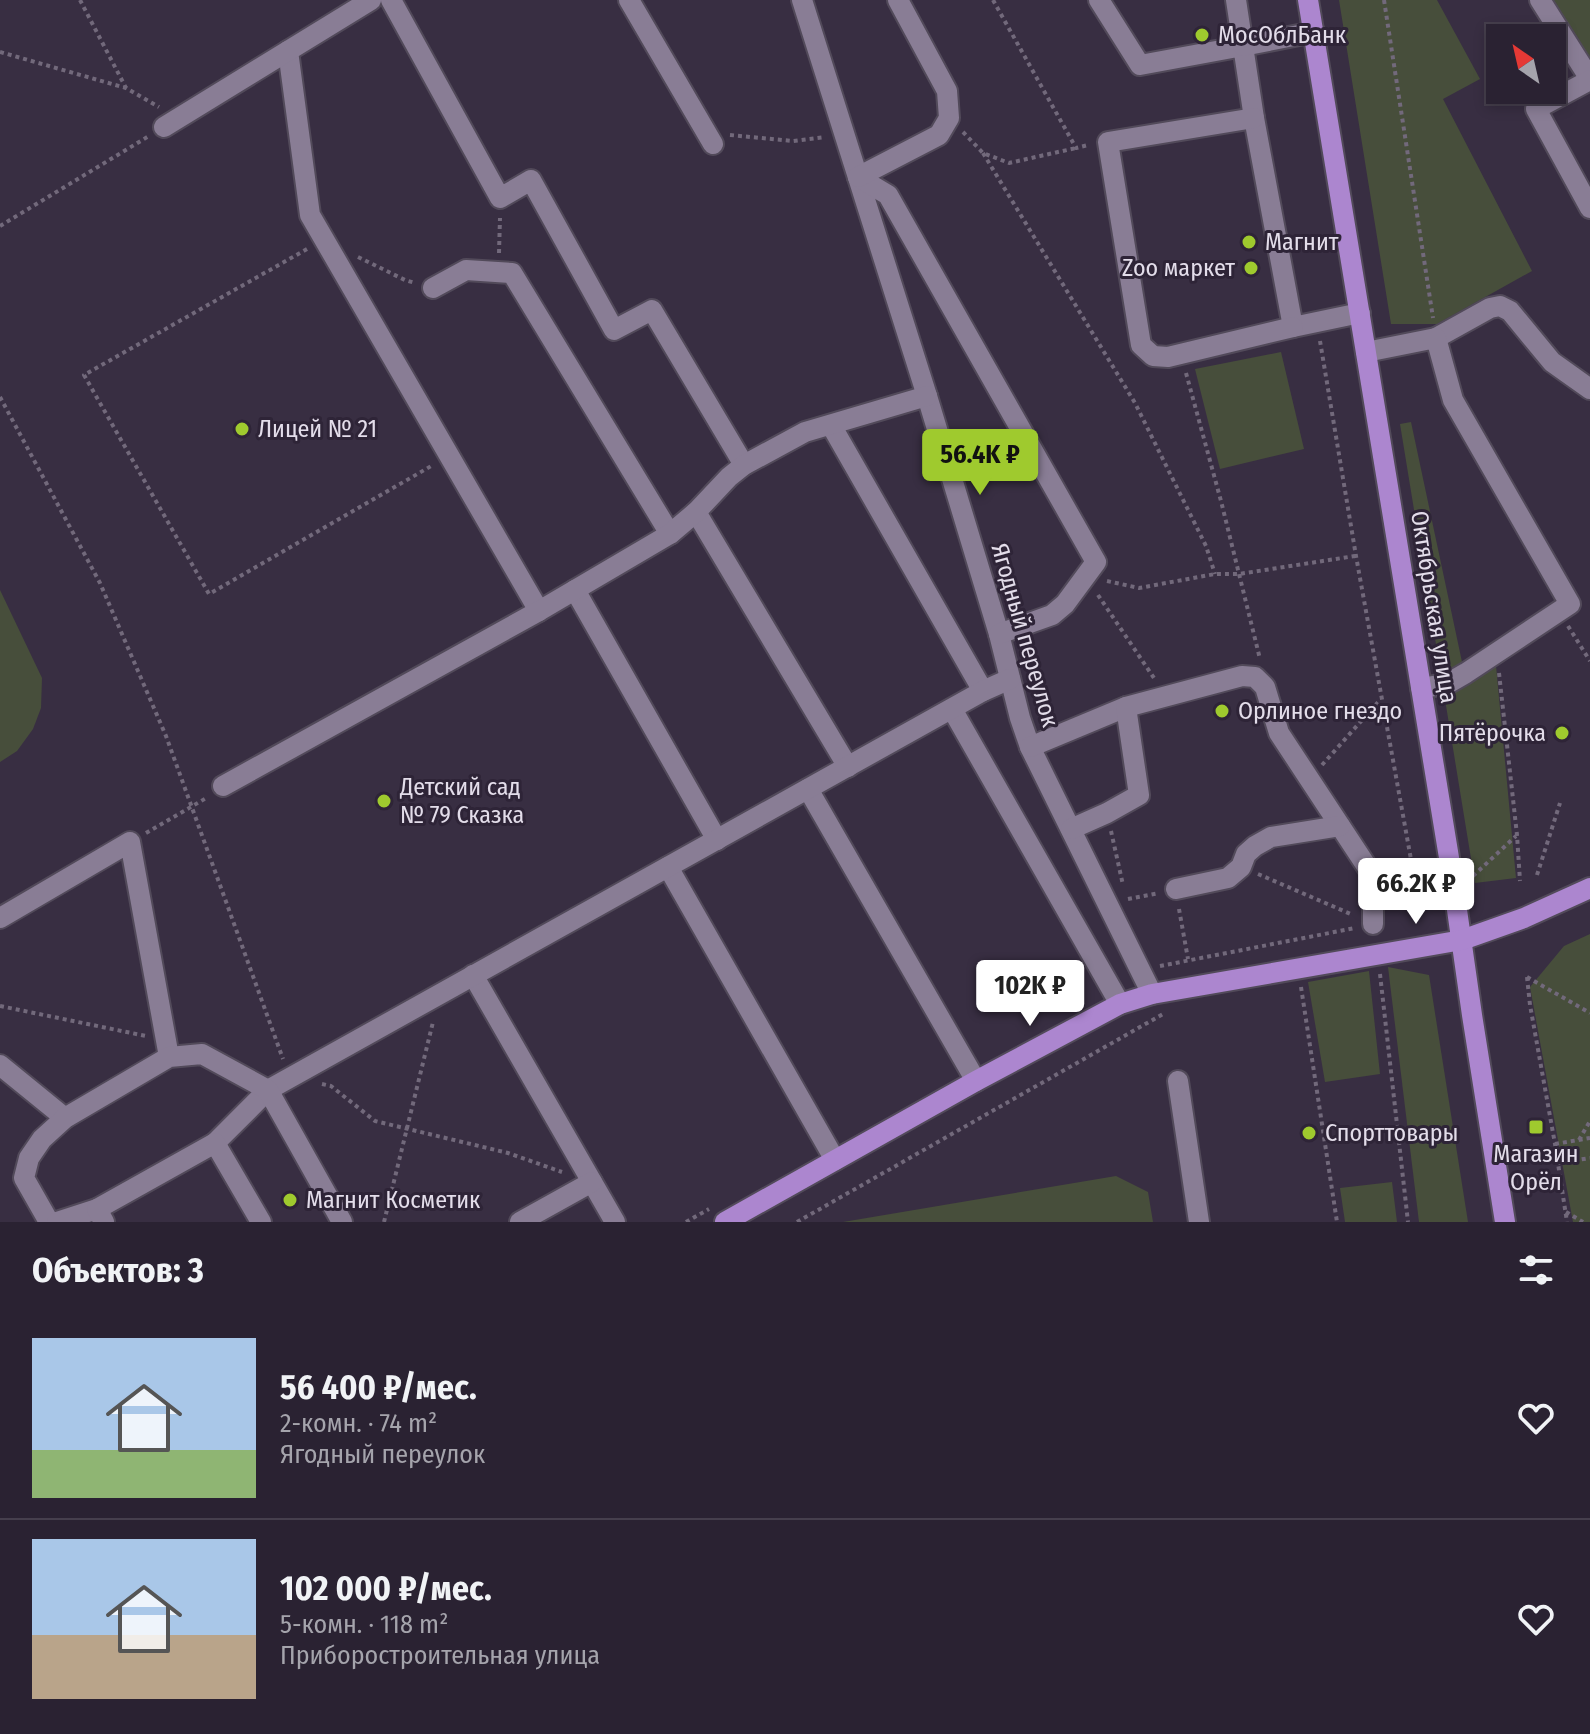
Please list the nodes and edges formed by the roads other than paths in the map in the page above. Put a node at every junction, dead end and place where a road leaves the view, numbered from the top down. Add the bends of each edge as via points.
1 (371, 0) edge
2 (391, 0) edge
3 (629, 0) edge
4 (802, 0) edge
5 (898, 0) edge
6 (1099, 0) edge
7 (1236, 0) edge
8 (1308, 0) edge
9 (1540, 0) edge
10 (1314, 32) junction
11 (1243, 46) junction
12 (288, 51) junction
13 (1590, 79) edge
14 (1254, 118) junction
15 (172, 122) road end
16 (708, 137) road end
17 (858, 177) junction
18 (1589, 202) edge
19 (433, 288) road end
20 (1360, 313) junction
21 (1293, 327) junction
22 (1436, 338) junction
23 (1366, 352) junction
24 (1590, 389) edge
25 (927, 396) junction
26 (831, 425) junction
27 (744, 465) junction
28 (696, 512) junction
29 (670, 534) junction
30 (575, 590) junction
31 (539, 611) junction
32 (999, 634) junction
33 (1010, 679) junction
34 (1421, 688) junction
35 (983, 691) junction
36 (1126, 707) junction
37 (952, 709) junction
38 (1030, 747) junction
39 (848, 767) junction
40 (223, 786) road end
41 (808, 789) junction
42 (1340, 826) junction
43 (1071, 829) junction
44 (717, 840) junction
45 (668, 867) junction
46 (1590, 888) edge
47 (1176, 889) road end
48 (0, 918) edge
49 (1373, 924) road end
50 (1462, 940) junction
51 (473, 975) junction
52 (1152, 994) junction
53 (1120, 1004) junction
54 (168, 1049) junction
55 (0, 1065) edge
56 (976, 1081) junction
57 (1178, 1081) dead end
58 (268, 1090) junction
59 (65, 1118) junction
60 (215, 1143) junction
61 (835, 1160) junction
62 (592, 1182) junction
63 (100, 1215) edge
64 (49, 1222) edge
65 (57, 1222) edge
66 (261, 1222) edge
67 (342, 1222) edge
68 (520, 1222) edge
69 (615, 1222) edge
70 (725, 1222) edge
71 (1199, 1222) edge
72 (1505, 1222) edge

1 - 12 street
2 - 27 street via 500,198 531,180 614,330 652,310
3 - 16 street
4 - 17 street, Ягодный переулок
5 - 17 street via 947,91 949,118 939,135
6 - 11 street via 1140,65
7 - 11 street
8 - 10 main road, Октябрьская улица
9 - 13 street
10 - 11 street
10 - 20 main road, Октябрьская улица
11 - 14 street
12 - 15 street
12 - 31 street via 310,215
13 - 18 street via 1536,109
14 - 21 street
14 - 21 street via 1108,142 1141,345 1153,356 1168,357
17 - 25 street, Ягодный переулок
17 - 32 street via 888,195 1096,562 1052,615
19 - 29 street via 466,270 512,273
20 - 21 street
20 - 23 main road, Октябрьская улица
22 - 23 street
22 - 24 street via 1500,306 1552,362
22 - 34 street via 1453,400 1570,604 1447,684
23 - 34 main road, Октябрьская улица
25 - 26 street
25 - 32 street, Ягодный переулок
26 - 27 street via 805,432
26 - 35 street
27 - 28 street
28 - 29 street
28 - 39 street
29 - 30 street
30 - 31 street
30 - 44 street
31 - 40 street
32 - 33 street, Ягодный переулок
33 - 35 street
33 - 38 street, Ягодный переулок
34 - 50 main road, Октябрьская улица
35 - 37 street
36 - 38 street
36 - 42 street via 1255,677 1265,687 1279,733
36 - 43 street via 1139,795
37 - 39 street
37 - 53 street
38 - 43 street, Ягодный переулок
39 - 41 street
41 - 44 street
41 - 56 street
42 - 47 street via 1271,837 1246,854 1228,878
42 - 49 street via 1373,876
43 - 52 street, Ягодный переулок
44 - 45 street
45 - 51 street
45 - 61 street
46 - 50 main road
48 - 54 street via 130,842
50 - 52 main road
50 - 72 main road, Октябрьская улица
51 - 58 street
51 - 62 street
52 - 53 main road
53 - 56 main road
54 - 58 street via 202,1054
54 - 59 street
55 - 59 street
56 - 61 main road
57 - 71 street
58 - 60 street
58 - 67 street
59 - 64 street via 29,1158 24,1178
60 - 63 street
60 - 66 street
61 - 70 main road
62 - 68 street
62 - 69 street
63 - 65 street

